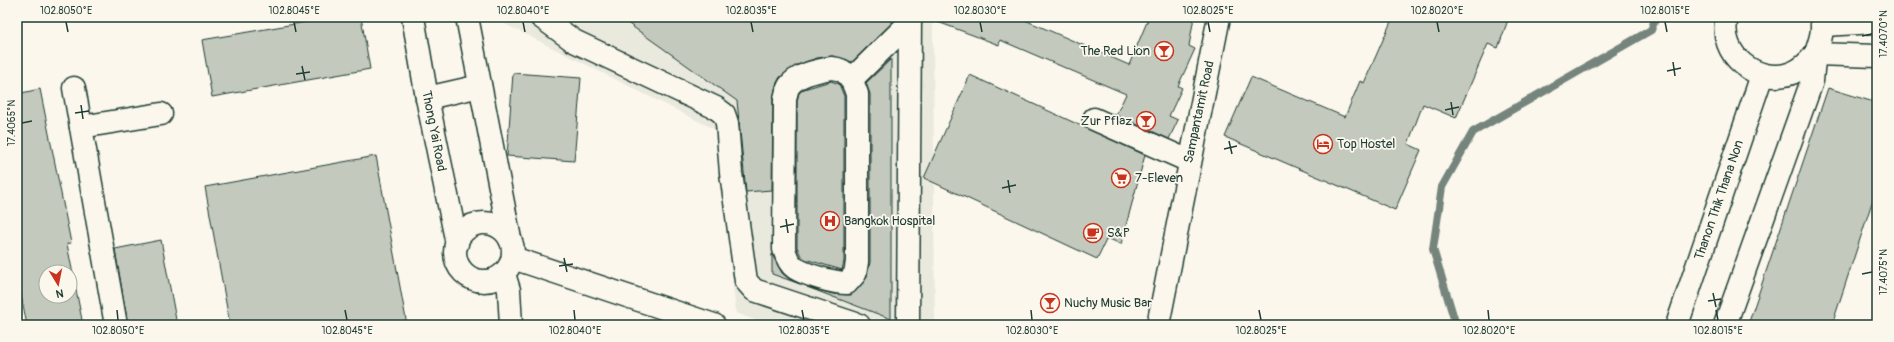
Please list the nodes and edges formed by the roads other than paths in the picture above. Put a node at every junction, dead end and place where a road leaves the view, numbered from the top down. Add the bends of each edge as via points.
1 (413, 17) edge
2 (467, 17) edge
3 (541, 17) edge
4 (1219, 17) edge
5 (1727, 17) edge
6 (910, 20) edge
7 (1822, 21) edge
8 (1877, 22) edge
9 (1815, 54) junction
10 (1877, 56) edge
11 (1762, 75) junction
12 (852, 79) junction
13 (480, 86) junction
14 (74, 88) dead end
15 (427, 98) junction
16 (161, 114) dead end
17 (1094, 119) dead end
18 (81, 127) junction
19 (1189, 162) junction
20 (456, 244) junction
21 (509, 257) junction
22 (116, 325) edge
23 (511, 325) edge
24 (714, 325) edge
25 (859, 325) edge
26 (908, 325) edge
27 (1158, 325) edge
28 (1677, 325) edge
29 (1725, 325) edge

1 - 15 street, Thong Yai Road
2 - 13 street
3 - 25 street via 574,41 724,114 746,282 754,290
4 - 19 street, Sampantamit Road
5 - 11 street via 1727,41 1734,56 1746,68
6 - 12 street
6 - 26 street
7 - 8 street
7 - 9 street via 1822,40
9 - 10 street
9 - 11 street via 1805,66 1792,73
9 - 29 street via 1812,81
11 - 28 street, Thanon Thik Thana Non
12 - 12 street via 857,94 857,262 855,274 847,283 836,283 794,268 784,249 784,99 789,86 811,72 840,68
13 - 15 street
13 - 21 street
14 - 18 street
15 - 20 street, Thong Yai Road
16 - 18 street
17 - 19 street
18 - 22 street
19 - 27 street, Sampantamit Road
20 - 21 street via 465,231 478,224 485,224 500,228
20 - 21 street via 456,261 466,275 473,279 489,281
21 - 23 street
21 - 24 street

